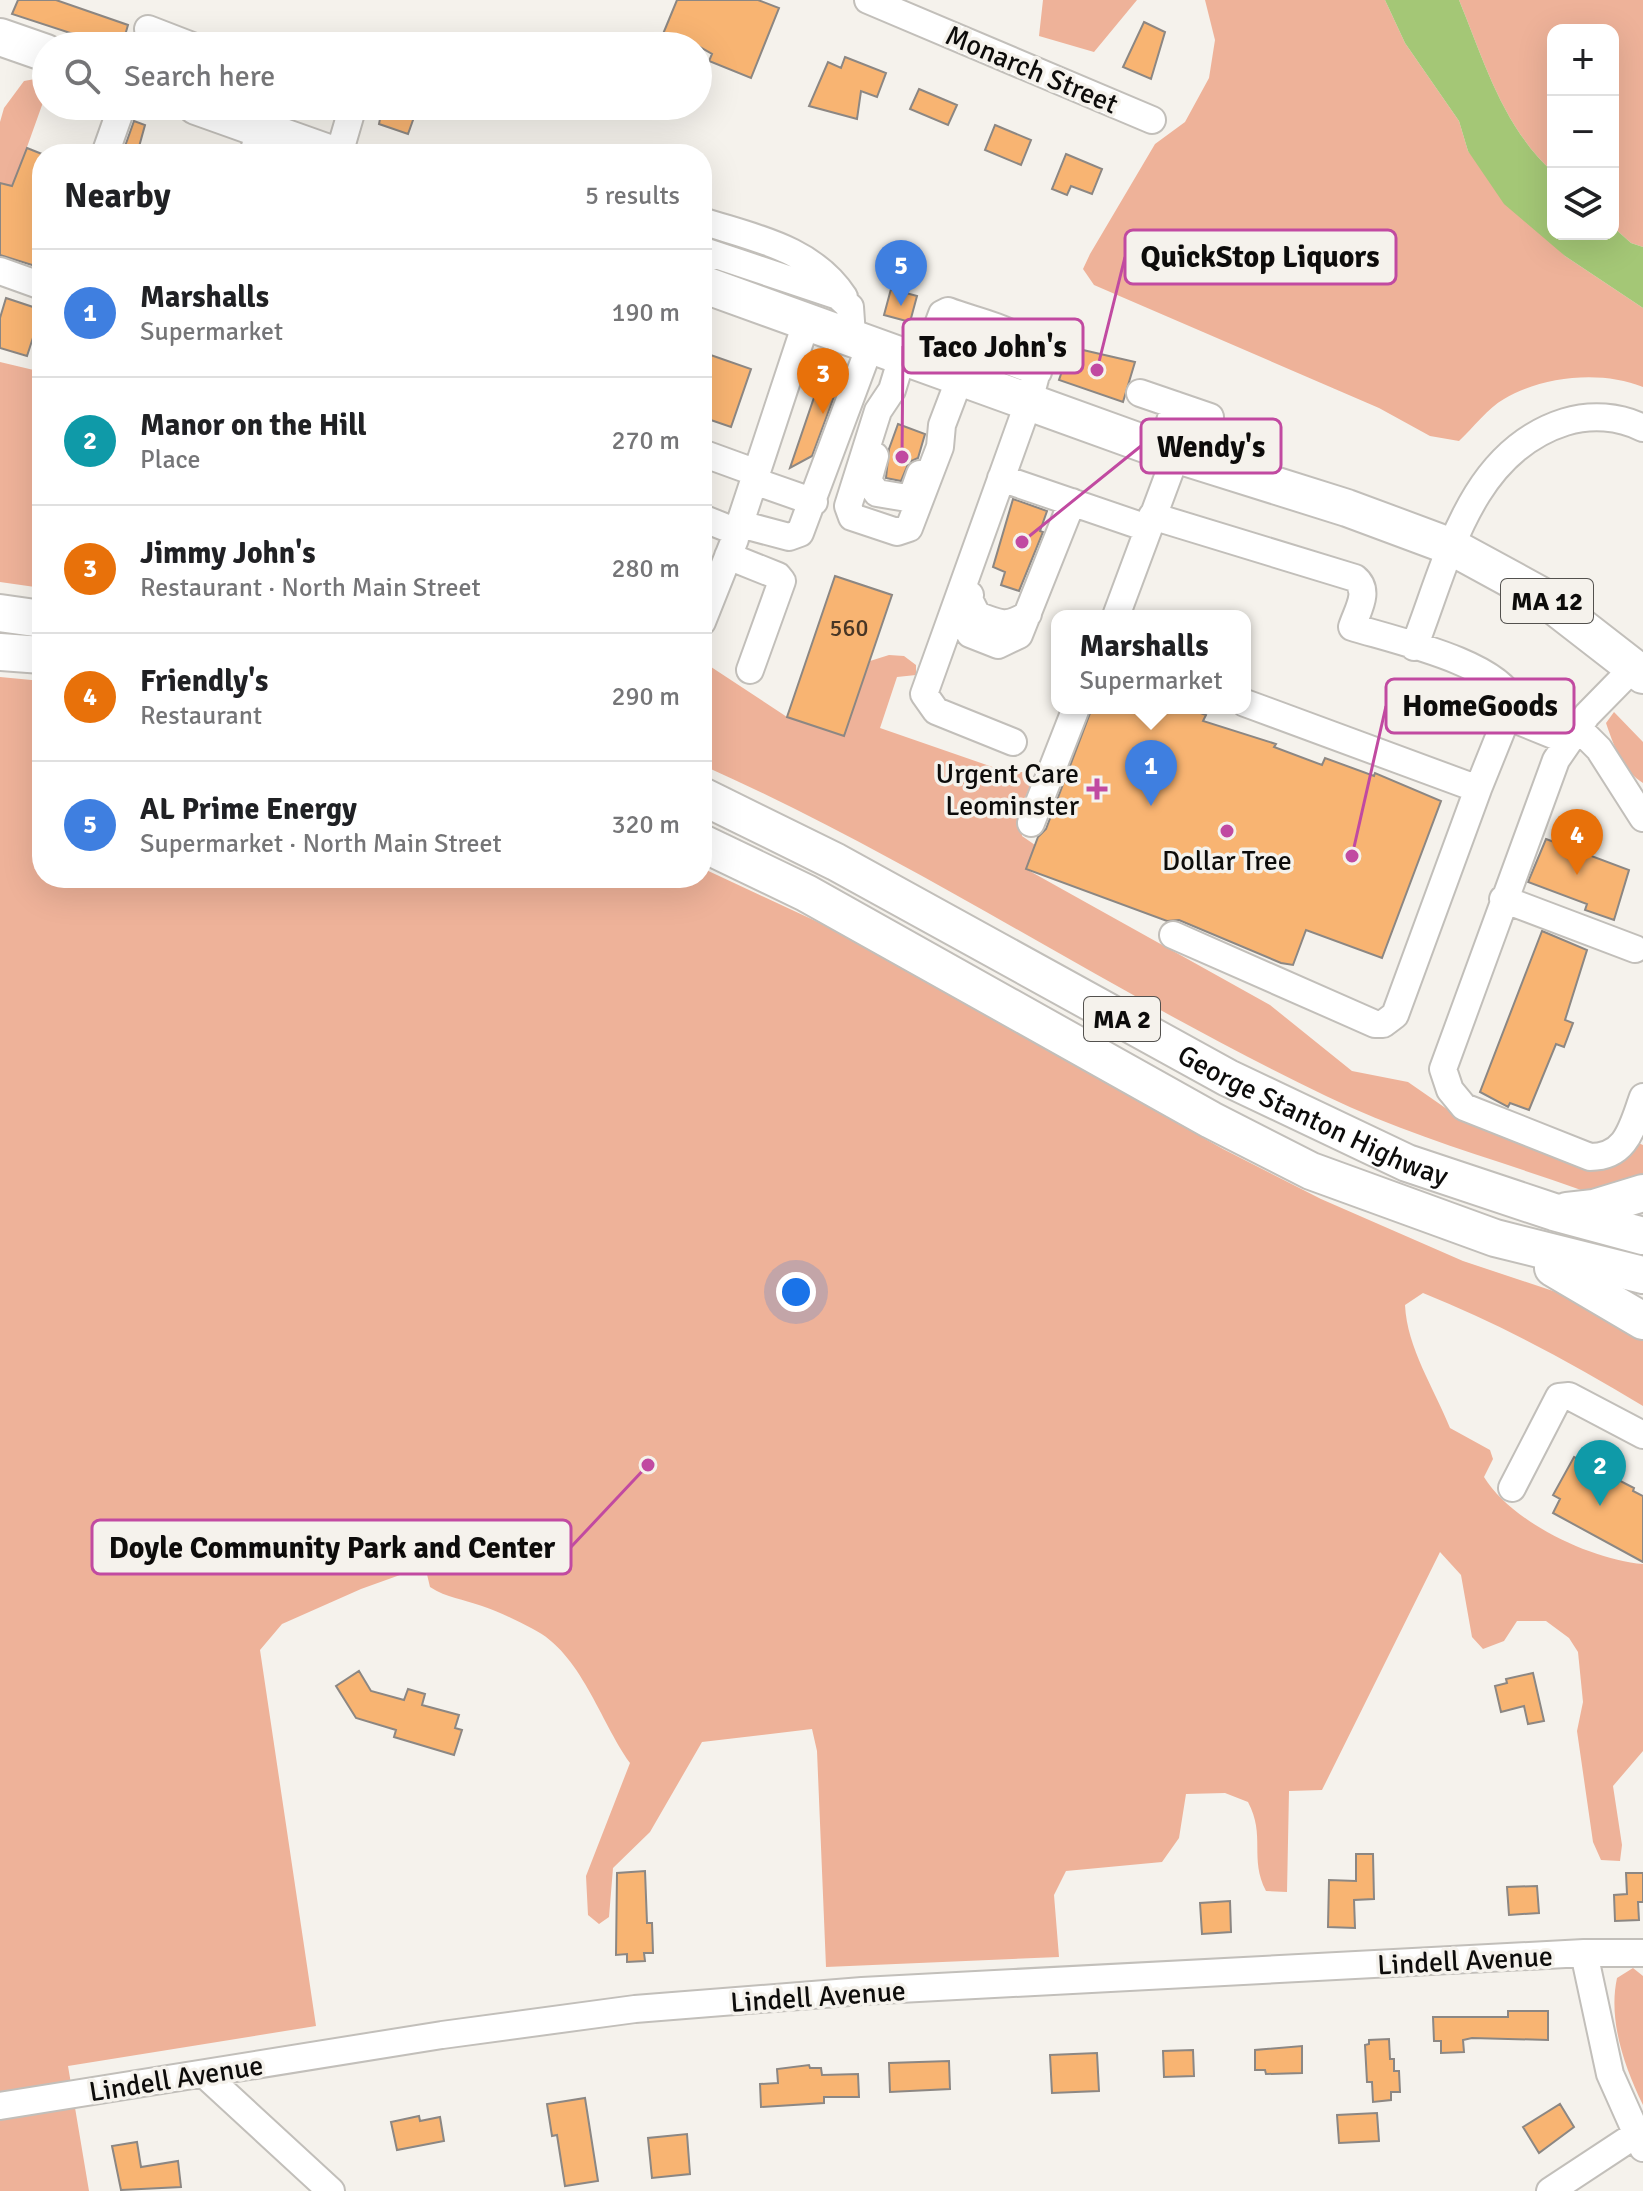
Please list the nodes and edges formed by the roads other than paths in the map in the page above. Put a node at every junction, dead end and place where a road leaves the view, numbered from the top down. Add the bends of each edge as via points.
1 (868, 0) edge
2 (148, 29) dead end
3 (156, 32) edge
4 (0, 37) edge
5 (32, 48) edge
6 (117, 120) edge
7 (349, 120) edge
8 (1152, 120) dead end
9 (246, 127) edge
10 (109, 144) edge
11 (300, 144) edge
12 (342, 144) edge
13 (712, 224) edge
14 (712, 265) edge
15 (712, 268) edge
16 (0, 271) edge
17 (32, 282) edge
18 (846, 300) junction
19 (807, 320) junction
20 (906, 344) junction
21 (1006, 360) tunnel mouth
22 (961, 375) junction
23 (1033, 386) junction
24 (1140, 393) dead end
25 (1175, 405) junction
26 (1210, 417) dead end
27 (1643, 428) edge
28 (1169, 452) junction
29 (712, 457) edge
30 (756, 477) junction
31 (1001, 478) junction
32 (814, 502) junction
33 (1072, 502) junction
34 (1150, 522) junction
35 (712, 524) edge
36 (980, 533) junction
37 (735, 537) junction
38 (1452, 547) junction
39 (712, 596) edge
40 (1118, 610) edge
41 (0, 613) edge
42 (32, 618) edge
43 (942, 637) junction
44 (1414, 647) junction
45 (0, 652) edge
46 (32, 654) edge
47 (750, 670) dead end
48 (1640, 675) edge
49 (1251, 705) edge
50 (1074, 714) edge
51 (1509, 717) junction
52 (1572, 734) junction
53 (1013, 742) dead end
54 (1478, 789) junction
55 (712, 801) edge
56 (1642, 815) edge
57 (1031, 823) dead end
58 (712, 848) edge
59 (1503, 899) junction
60 (1173, 935) dead end
61 (1635, 949) dead end
62 (1643, 1097) edge
63 (1643, 1193) edge
64 (1554, 1212) junction
65 (1643, 1236) edge
66 (1495, 1238) junction
67 (1643, 1275) edge
68 (1643, 1321) edge
69 (1643, 1435) edge
70 (1512, 1488) dead end
71 (1584, 1953) junction
72 (1643, 1953) edge
73 (204, 2074) junction
74 (0, 2106) edge
75 (1639, 2142) edge
76 (331, 2191) edge
77 (1550, 2191) edge

1 - 8 street, Monarch Street
2 - 3 street
4 - 5 highway
6 - 10 street
7 - 12 street
9 - 11 highway
13 - 18 street via 783,247 818,267
14 - 18 street
15 - 19 highway, MA 12
16 - 17 street
18 - 20 street
19 - 20 highway, MA 12
19 - 30 street
20 - 22 highway, MA 12
20 - 22 street via 848,506 852,517 905,531 940,447 942,425
20 - 23 street via 948,311 1029,344 1038,355
20 - 32 street
21 - 23 street
22 - 23 highway, MA 12
23 - 28 highway, MA 12
23 - 31 street
24 - 25 street
25 - 26 street
25 - 28 street
27 - 38 street via 1598,417 1560,423 1529,438 1491,471
28 - 34 street
28 - 38 highway, MA 12
29 - 30 street
30 - 32 street
30 - 37 street
31 - 33 street
31 - 36 street
32 - 37 street via 800,533
33 - 34 street
33 - 36 street via 1019,635 998,645 966,630 964,613 981,558
33 - 43 street via 1063,550 1026,649 1008,661
34 - 40 street
34 - 44 street via 1355,578 1363,595 1352,627
35 - 37 street
36 - 43 street
37 - 39 street
37 - 47 street via 782,581
38 - 44 street
38 - 48 highway, MA 12 via 1540,595
41 - 42 highway
43 - 53 street via 925,686 926,701 936,711
44 - 51 street via 1491,677 1512,698
45 - 46 highway
48 - 52 street
49 - 54 street
50 - 57 street
51 - 52 street
51 - 54 street
52 - 56 street via 1599,749
52 - 59 street via 1543,790
54 - 60 street via 1395,1015 1383,1024
55 - 64 highway, George Stanton Highway / MA 2 via 863,876 1228,1078 1407,1163
58 - 66 highway, George Stanton Highway / MA 2 via 806,893 1311,1171
59 - 61 street
59 - 62 street via 1445,1055 1444,1077 1455,1099 1471,1111 1602,1157 1619,1149 1630,1133
63 - 64 highway via 1594,1208
64 - 65 highway, George Stanton Highway / MA 2
66 - 67 highway, George Stanton Highway / MA 2
66 - 68 highway via 1587,1285
69 - 70 street via 1569,1396 1559,1397
71 - 72 street, Lindell Avenue
71 - 73 street, Lindell Avenue via 862,1991 635,2009
71 - 75 street via 1610,2074
73 - 74 street, Lindell Avenue
73 - 76 street
75 - 77 street

